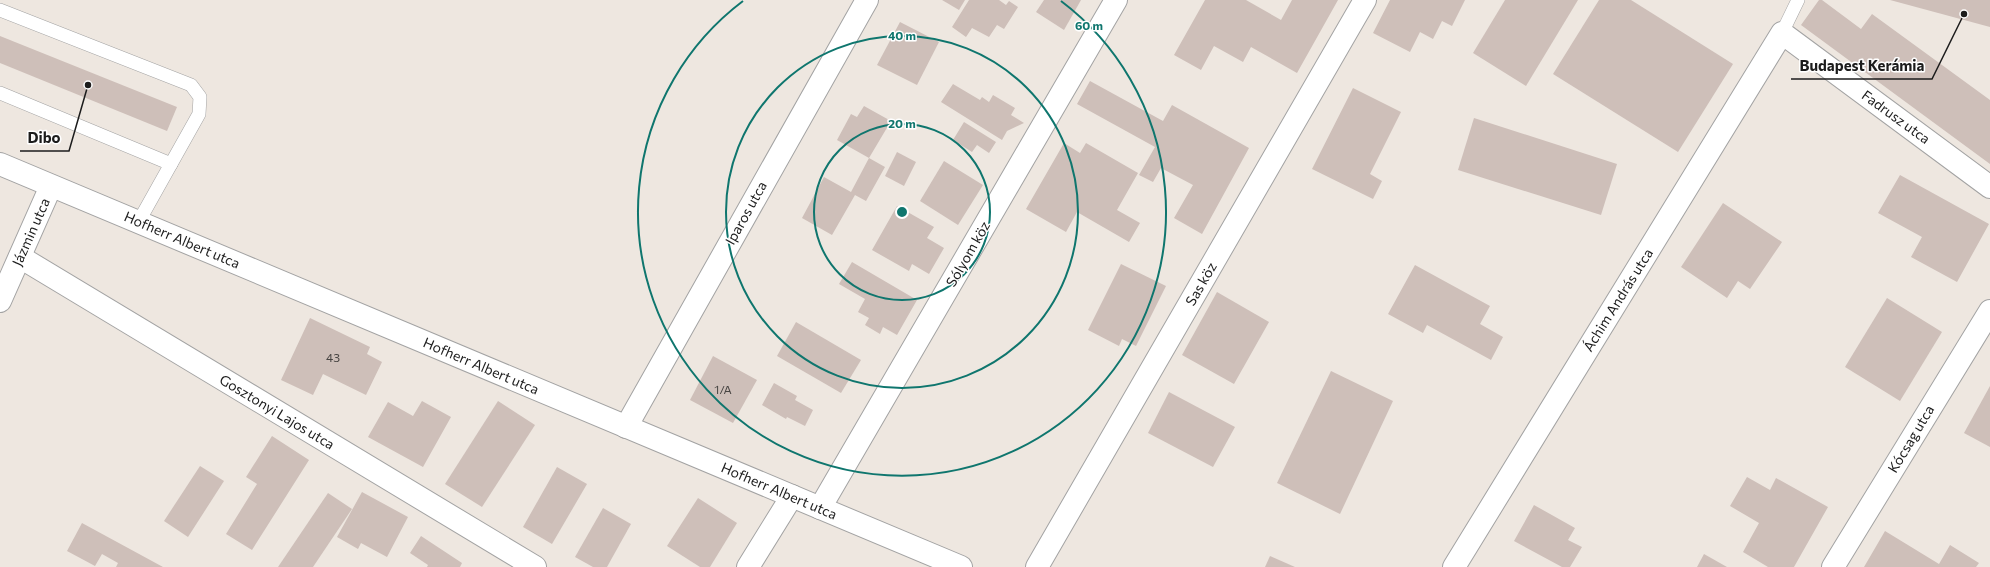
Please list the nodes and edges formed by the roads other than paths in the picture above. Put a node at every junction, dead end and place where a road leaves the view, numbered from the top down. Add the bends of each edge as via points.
1 (867, 0) edge
2 (1116, 0) edge
3 (1365, 0) edge
4 (1798, 0) edge
5 (0, 10) edge
6 (1782, 33) junction
7 (0, 93) edge
8 (0, 164) edge
9 (171, 164) junction
10 (51, 186) junction
11 (1990, 186) edge
12 (139, 221) junction
13 (20, 257) junction
14 (0, 301) edge
15 (1990, 311) edge
16 (626, 427) junction
17 (792, 496) junction
18 (820, 508) junction
19 (535, 567) edge
20 (748, 567) edge
21 (961, 567) edge
22 (1037, 567) edge
23 (1454, 567) edge
24 (1833, 567) edge

1 - 16 street, Iparos utca
2 - 18 street, Sólyom köz
3 - 22 street, Sas köz
4 - 6 lane
5 - 9 lane via 191,85 200,97 199,114
6 - 11 street, Fadrusz utca
6 - 23 street, Áchim András utca
7 - 9 lane
8 - 10 street, Hofherr Albert utca
9 - 12 lane
10 - 12 street, Hofherr Albert utca
10 - 13 street, Jázmin utca
12 - 16 street, Hofherr Albert utca
13 - 14 street, Jázmin utca
13 - 19 street, Gosztonyi Lajos utca
15 - 24 street, Kócsag utca
16 - 17 street, Hofherr Albert utca
17 - 18 street, Hofherr Albert utca
17 - 20 street
18 - 21 street, Hofherr Albert utca

